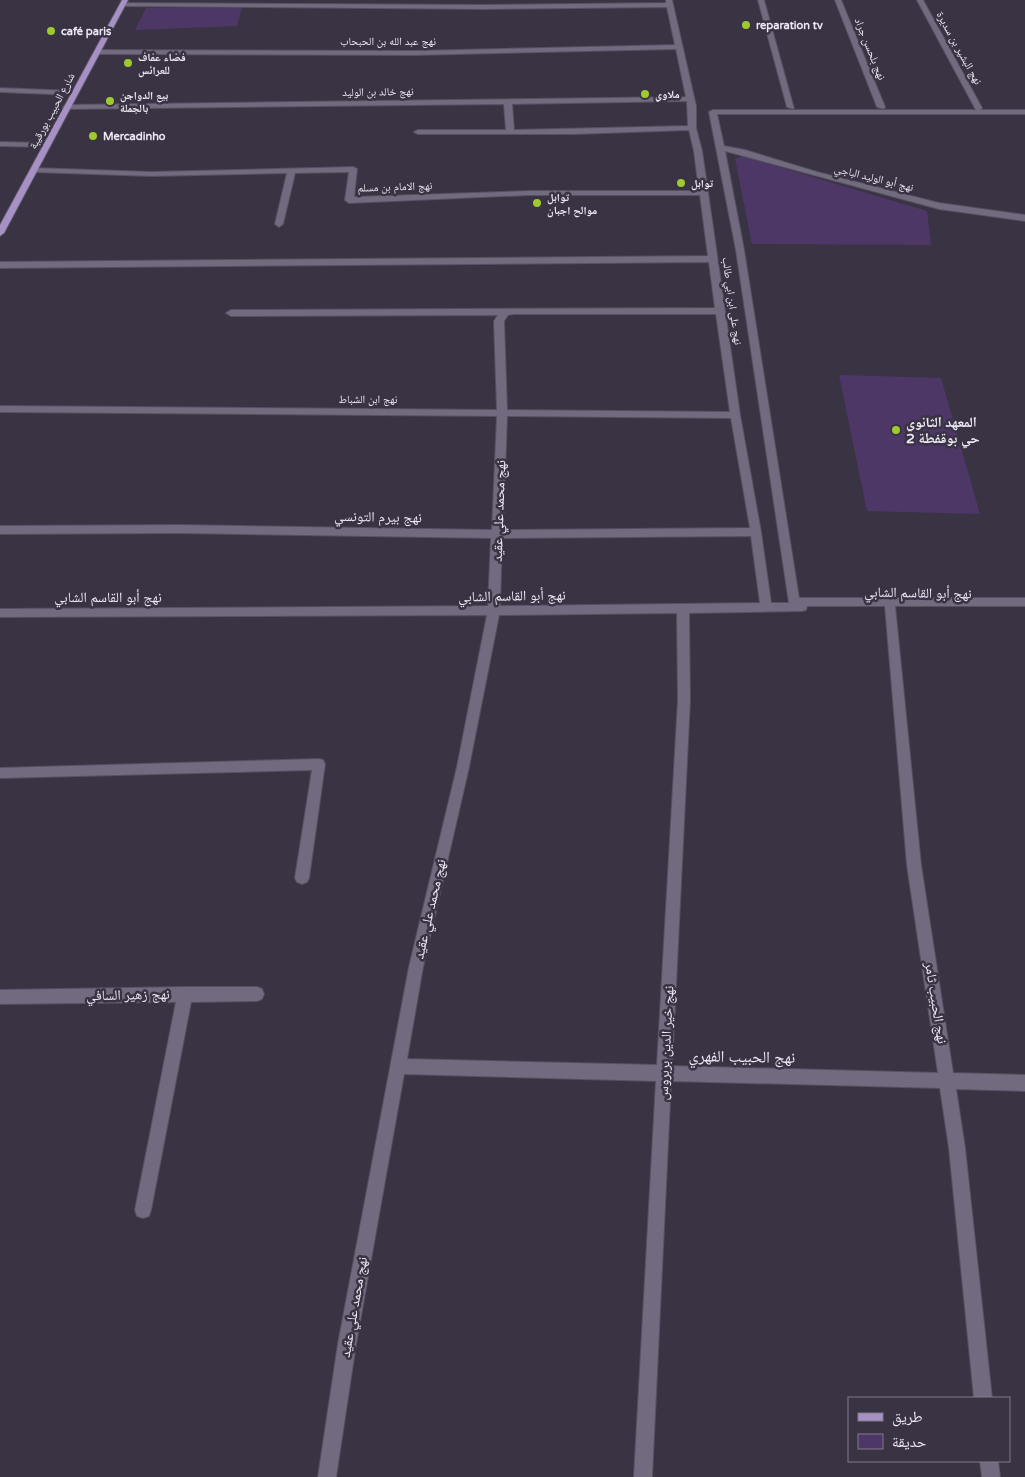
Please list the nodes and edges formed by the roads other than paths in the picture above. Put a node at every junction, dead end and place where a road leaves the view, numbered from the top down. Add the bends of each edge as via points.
1 (761, 0) edge
2 (838, 0) edge
3 (920, 0) edge
4 (124, 3) edge
5 (669, 3) edge
6 (678, 47) junction
7 (98, 52) junction
8 (0, 90) edge
9 (74, 93) junction
10 (508, 102) junction
11 (691, 103) junction
12 (67, 106) junction
13 (791, 107) junction
14 (881, 107) junction
15 (978, 108) junction
16 (1025, 108) edge
17 (1025, 112) edge
18 (692, 128) junction
19 (418, 132) dead end
20 (510, 132) junction
21 (0, 144) edge
22 (46, 145) junction
23 (719, 148) junction
24 (34, 170) junction
25 (292, 170) junction
26 (703, 192) junction
27 (1025, 218) edge
28 (279, 224) dead end
29 (0, 233) edge
30 (713, 259) junction
31 (0, 265) edge
32 (721, 311) junction
33 (505, 312) junction
34 (232, 313) dead end
35 (0, 409) edge
36 (502, 413) junction
37 (735, 415) junction
38 (0, 530) edge
39 (756, 532) junction
40 (498, 534) junction
41 (1025, 602) edge
42 (766, 607) junction
43 (683, 608) junction
44 (890, 608) junction
45 (1025, 609) edge
46 (494, 611) junction
47 (0, 613) edge
48 (0, 773) edge
49 (302, 878) dead end
50 (185, 994) junction
51 (257, 994) dead end
52 (0, 997) edge
53 (398, 1066) junction
54 (664, 1073) junction
55 (948, 1080) junction
56 (1025, 1083) edge
57 (143, 1210) dead end
58 (983, 1397) edge
59 (989, 1462) edge
60 (327, 1477) edge
61 (643, 1477) edge
62 (991, 1477) edge

1 - 13 street
2 - 14 street, نهج بلحسن جراد
3 - 15 street, نهج البشير بن سديرة
4 - 5 street
4 - 7 main road, شارع الحبيب بورقيبة
5 - 6 street, نهج على ابن ابي طالب
6 - 7 street, نهج عبد الله بن الحبحاب via 415,53
6 - 11 street, نهج على ابن ابي طالب
7 - 9 main road, شارع الحبيب بورقيبة
8 - 9 street
9 - 12 main road, شارع الحبيب بورقيبة
10 - 11 street, نهج خالد بن الوليد
10 - 12 street, نهج خالد بن الوليد
10 - 20 street
11 - 13 street, نهج خالد بن الوليد
11 - 18 street, نهج على ابن ابي طالب
12 - 22 main road, شارع الحبيب بورقيبة
13 - 14 street, نهج خالد بن الوليد
14 - 15 street, نهج خالد بن الوليد
15 - 16 street, نهج خالد بن الوليد
17 - 23 street via 713,112
18 - 20 street
18 - 26 street, نهج على ابن ابي طالب
19 - 20 street
21 - 22 street
22 - 24 main road, شارع الحبيب بورقيبة
23 - 27 street, نهج أبو الوليد الباجي via 939,206
23 - 41 street via 740,250 794,602
24 - 25 street, نهج الامام بن مسلم via 151,174
24 - 29 main road, شارع الحبيب بورقيبة
25 - 26 street, نهج الامام بن مسلم via 353,169 349,200 529,193
25 - 28 street
26 - 30 street, نهج على ابن ابي طالب
30 - 31 street
30 - 32 street, نهج على ابن ابي طالب
32 - 33 street
32 - 37 street, نهج على ابن ابي طالب
33 - 34 street
33 - 36 street, نهج محمد علي عقيد via 499,321
35 - 36 street, نهج ابن الشباط
36 - 37 street, نهج ابن الشباط
36 - 40 street, نهج محمد علي عقيد
37 - 39 street, نهج على ابن ابي طالب
38 - 40 street, نهج بيرم التونسي
39 - 40 street, نهج بيرم التونسي
39 - 42 street, نهج على ابن ابي طالب
40 - 46 street, نهج محمد علي عقيد
42 - 43 street, نهج أبو القاسم الشابي
42 - 44 street, نهج أبو القاسم الشابي
43 - 46 street, نهج أبو القاسم الشابي
43 - 54 street, نهج خير الدين بربروس via 684,700
44 - 45 street, نهج أبو القاسم الشابي
44 - 55 street, نهج الحبيب ثامر via 914,865
46 - 47 street, نهج أبو القاسم الشابي
46 - 53 street, نهج محمد علي عقيد via 463,767 416,966
48 - 49 street via 319,764
50 - 51 street, نهج زهير السافي
50 - 52 street, نهج زهير السافي
50 - 57 street
53 - 54 street, نهج الحبيب الفهري
53 - 60 street, نهج محمد علي عقيد via 347,1344
54 - 55 street, نهج الحبيب الفهري
54 - 61 street, نهج خير الدين بربروس
55 - 56 street, نهج الحبيب الفهري
55 - 58 street, نهج الحبيب ثامر
59 - 62 street

